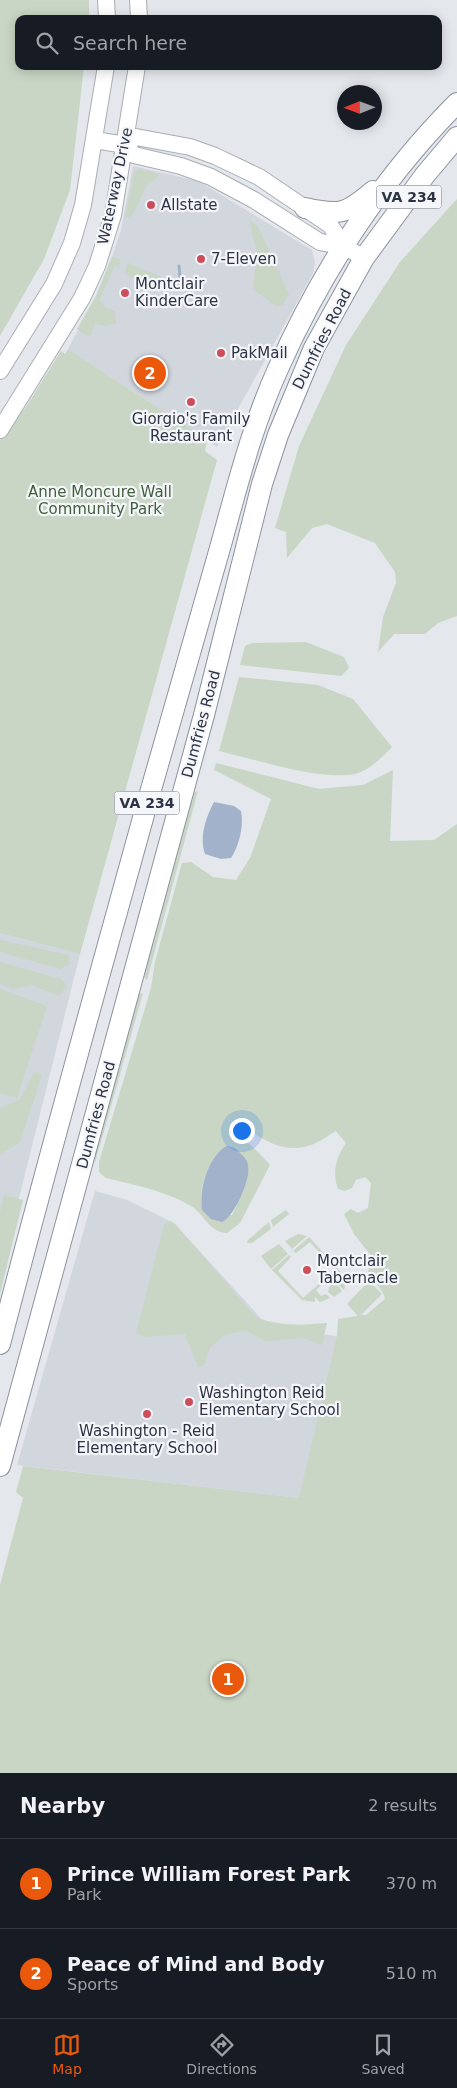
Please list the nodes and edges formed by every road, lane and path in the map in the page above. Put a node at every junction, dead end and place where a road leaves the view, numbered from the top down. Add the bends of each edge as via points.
1 (106, 0) edge
2 (138, 0) edge
3 (108, 15) edge
4 (139, 15) edge
5 (105, 70) edge
6 (136, 70) edge
7 (457, 102) edge
8 (457, 137) edge
9 (95, 140) junction
10 (125, 145) junction
11 (397, 170) junction
12 (305, 208) junction
13 (344, 246) junction
14 (364, 258) junction
15 (0, 371) edge
16 (0, 430) edge
17 (0, 1344) edge
18 (0, 1466) edge

1 - 3 main road
2 - 4 main road
5 - 9 main road, Waterway Drive
6 - 10 main road, Waterway Drive
7 - 11 highway, Dumfries Road / VA 234
8 - 14 highway, Dumfries Road / VA 234
9 - 10 main road
9 - 15 main road, Waterway Drive via 80,220 65,262
10 - 12 main road via 136,137 215,156 259,177
10 - 13 main road via 134,155 182,166 232,187 320,242
10 - 16 main road, Waterway Drive via 112,215 97,266 77,306
11 - 12 highway via 348,210 331,214
11 - 13 highway, Dumfries Road / VA 234
12 - 13 main road via 330,225
13 - 14 main road
13 - 17 highway, Dumfries Road / VA 234 via 286,351 248,450 46,1168
14 - 18 highway, Dumfries Road / VA 234 via 331,315 295,391 262,484 230,618

